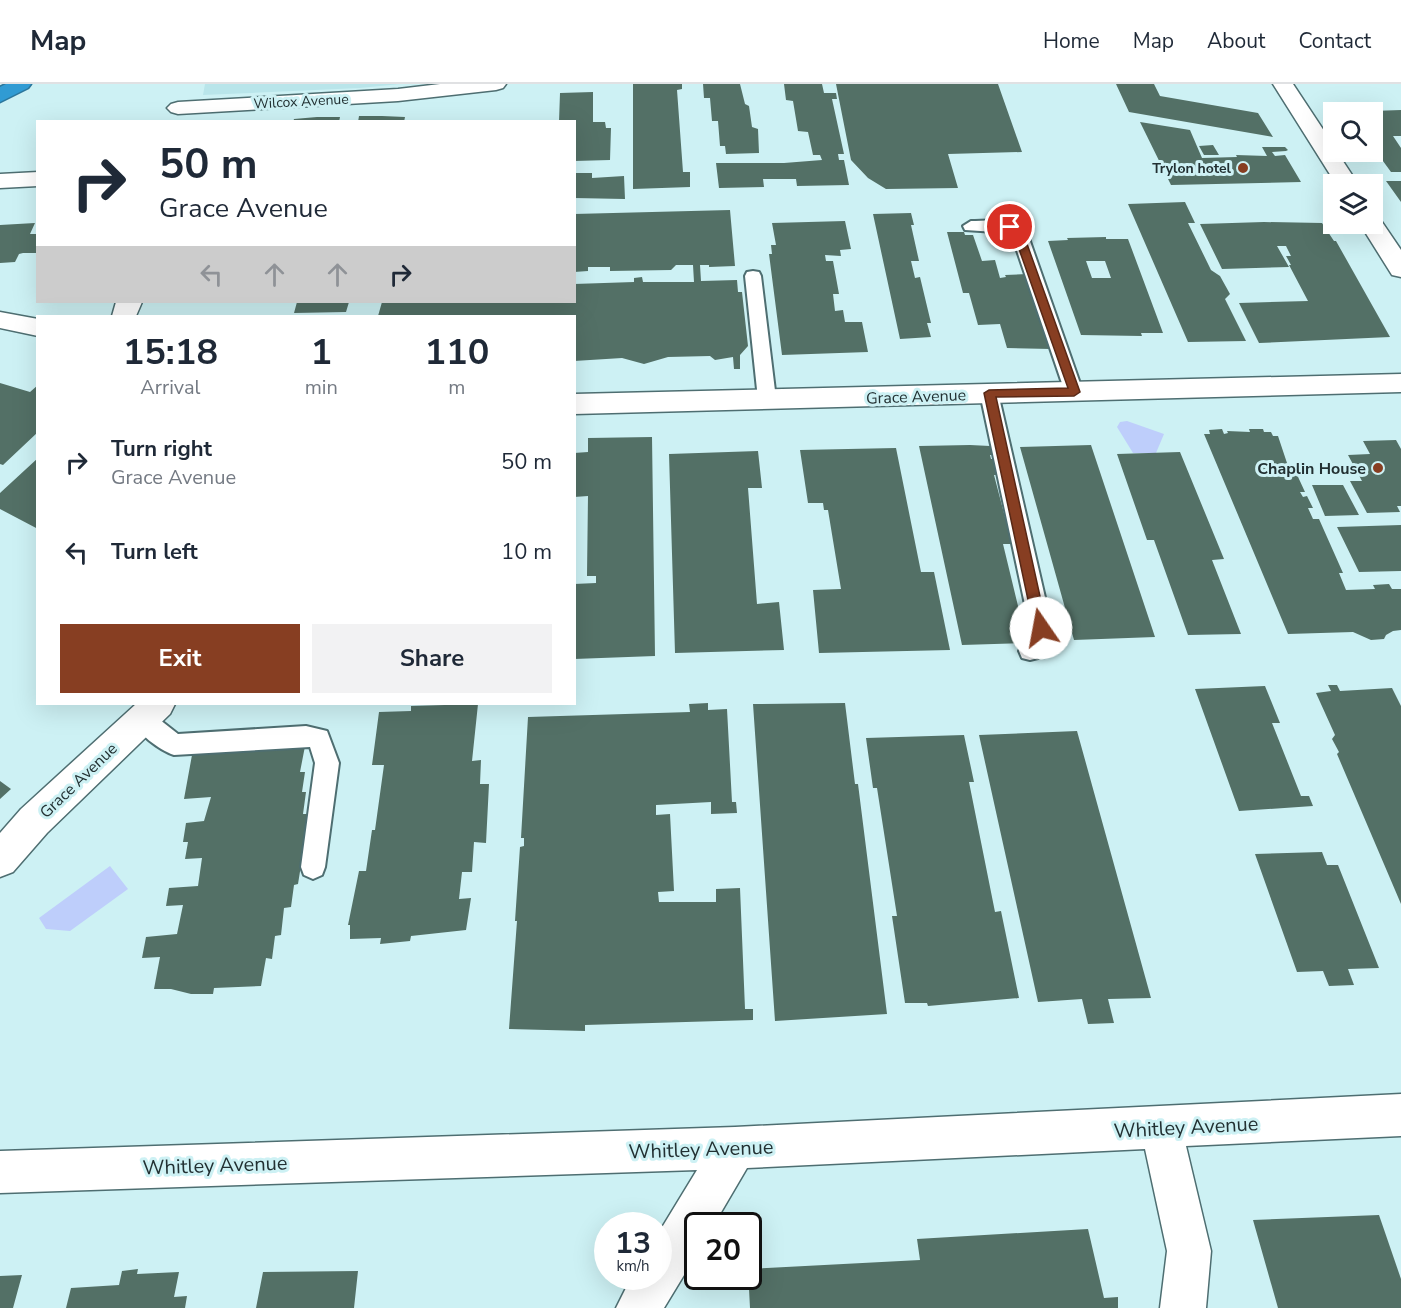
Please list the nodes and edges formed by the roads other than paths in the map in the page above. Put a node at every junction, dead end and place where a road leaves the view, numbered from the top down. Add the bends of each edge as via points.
1 (21, 84) edge
2 (183, 84) edge
3 (496, 84) edge
4 (1283, 84) edge
5 (0, 96) edge
6 (177, 115) edge
7 (1341, 174) edge
8 (36, 179) edge
9 (0, 181) edge
10 (971, 226) dead end
11 (1378, 234) edge
12 (1401, 269) edge
13 (753, 276) dead end
14 (0, 320) edge
15 (36, 328) edge
16 (1401, 383) edge
17 (1074, 392) junction
18 (989, 393) junction
19 (767, 399) junction
20 (576, 404) edge
21 (1030, 651) dead end
22 (150, 711) edge
23 (0, 860) edge
24 (313, 867) dead end
25 (1401, 1115) edge
26 (1161, 1128) junction
27 (735, 1148) junction
28 (0, 1172) edge
29 (672, 1253) edge
30 (650, 1290) edge
31 (1191, 1300) edge
32 (639, 1308) edge

1 - 5 highway
2 - 6 street
3 - 6 street, Wilcox Avenue
4 - 7 street
8 - 9 street
10 - 17 lane via 1018,230
11 - 12 street
13 - 19 lane
14 - 15 street
16 - 17 street, Grace Avenue
17 - 18 street, Grace Avenue
18 - 19 street, Grace Avenue
18 - 21 lane via 1041,628
19 - 20 street, Grace Avenue
22 - 23 street, Grace Avenue via 34,821
22 - 24 lane via 174,745 319,738 327,763
25 - 26 street, Whitley Avenue
26 - 27 street, Whitley Avenue
26 - 31 street via 1189,1251
27 - 28 street, Whitley Avenue
27 - 29 street
30 - 32 street

